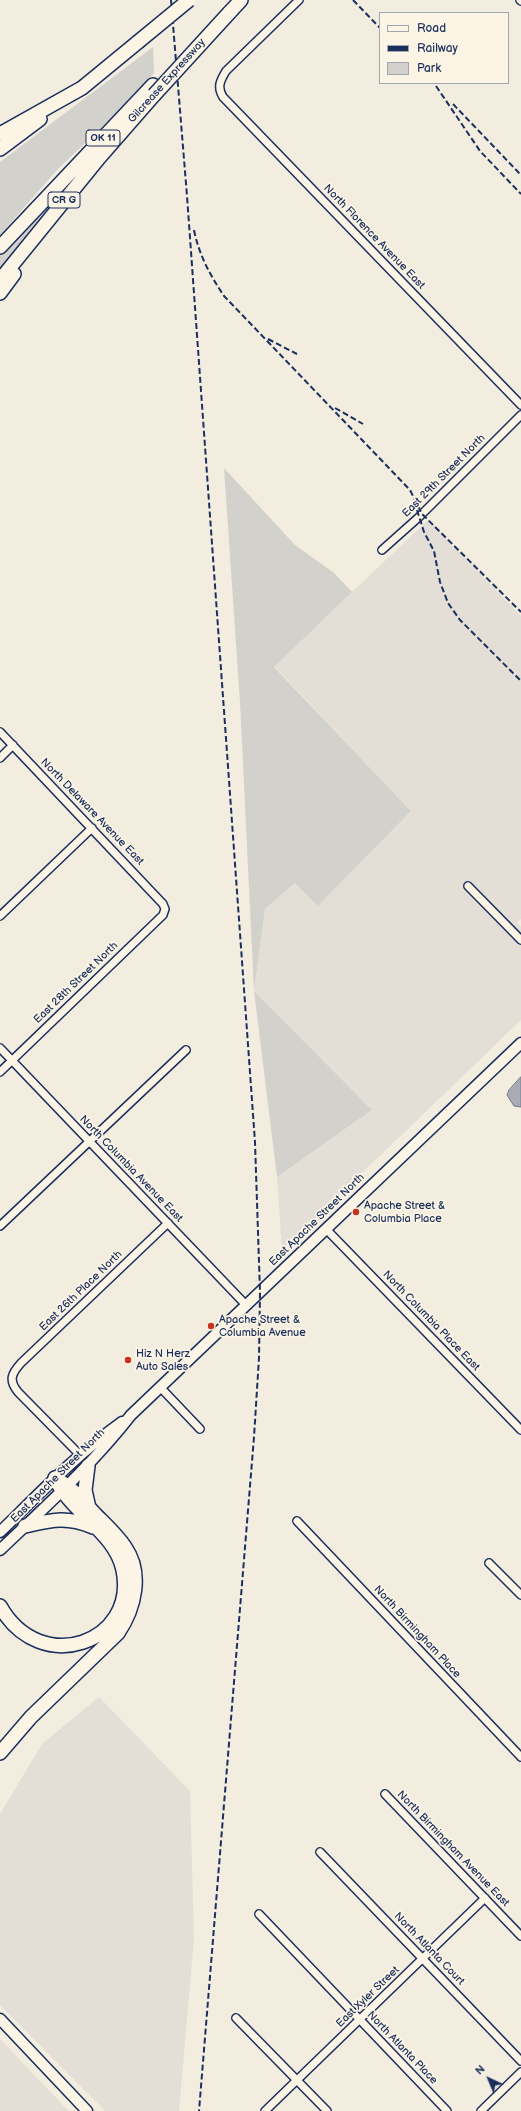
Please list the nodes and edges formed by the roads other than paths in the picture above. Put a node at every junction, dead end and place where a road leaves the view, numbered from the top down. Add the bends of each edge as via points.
1 (189, 0) edge
2 (242, 0) edge
3 (299, 0) edge
4 (82, 88) junction
5 (154, 90) junction
6 (131, 122) junction
7 (0, 134) edge
8 (0, 149) edge
9 (0, 247) edge
10 (0, 280) edge
11 (0, 293) edge
12 (521, 404) edge
13 (521, 415) edge
14 (382, 550) dead end
15 (0, 732) edge
16 (13, 745) junction
17 (0, 758) edge
18 (92, 828) junction
19 (468, 886) dead end
20 (165, 909) joint
21 (0, 916) edge
22 (521, 940) edge
23 (521, 1043) edge
24 (0, 1048) edge
25 (186, 1050) dead end
26 (12, 1060) junction
27 (0, 1072) edge
28 (89, 1142) junction
29 (168, 1223) junction
30 (0, 1226) edge
31 (326, 1228) junction
32 (246, 1305) junction
33 (160, 1387) junction
34 (200, 1429) dead end
35 (521, 1430) edge
36 (84, 1460) junction
37 (55, 1478) junction
38 (64, 1488) junction
39 (89, 1508) junction
40 (297, 1521) dead end
41 (25, 1526) junction
42 (96, 1529) junction
43 (0, 1532) edge
44 (0, 1550) edge
45 (489, 1563) dead end
46 (521, 1595) edge
47 (0, 1606) edge
48 (0, 1753) edge
49 (521, 1758) edge
50 (385, 1794) dead end
51 (320, 1852) dead end
52 (485, 1898) junction
53 (259, 1914) dead end
54 (521, 1936) edge
55 (424, 1959) junction
56 (236, 2018) dead end
57 (0, 2019) edge
58 (360, 2020) junction
59 (521, 2062) edge
60 (521, 2072) edge
61 (297, 2080) junction
62 (87, 2111) edge
63 (265, 2111) edge
64 (327, 2111) edge
65 (448, 2111) edge
66 (481, 2111) edge

1 - 4 highway, bridge
2 - 5 highway, Gilcrease Expressway / CR G, bridge
3 - 12 street, North Florence Avenue East via 226,71 219,82 219,90
4 - 7 highway
4 - 8 highway
5 - 6 highway, Gilcrease Expressway / CR G
5 - 9 highway, OK 11
6 - 10 highway, Gilcrease Expressway / CR G
6 - 11 highway
13 - 14 street, East 29th Street North via 419,517
15 - 16 street, North Delaware Avenue East
16 - 17 street
16 - 18 street, North Delaware Avenue East
18 - 20 street, North Delaware Avenue East
18 - 21 street
19 - 22 street
20 - 26 street, East 28th Street North via 163,915
23 - 31 main road, East Apache Street North
24 - 26 street, North Columbia Avenue East
25 - 28 street
26 - 27 street, East 28th Street North
26 - 28 street, North Columbia Avenue East
28 - 29 street, North Columbia Avenue East
28 - 30 street
29 - 32 street, North Columbia Avenue East
29 - 36 street, East 26th Place North via 12,1374 12,1383 18,1392
31 - 32 main road, East Apache Street North
31 - 35 street, North Columbia Place East
32 - 33 main road, East Apache Street North
33 - 34 street
33 - 36 main road, East Apache Street North via 131,1415 112,1440
36 - 37 main road, East Apache Street North
36 - 38 main road, East Apache Street North
36 - 39 highway via 85,1490
37 - 38 highway
37 - 43 main road, East Apache Street North
38 - 39 highway
38 - 41 main road, East Apache Street North
38 - 42 highway
39 - 48 highway via 119,1540 130,1557 135,1586 130,1611 114,1636 31,1717
40 - 49 street, North Birmingham Place
41 - 42 highway via 62,1519 78,1521
41 - 44 main road, East Apache Street North
42 - 47 highway via 118,1556 124,1579 124,1593 120,1606 100,1633 73,1645 57,1646 42,1643 21,1632
45 - 46 street
50 - 52 street, North Birmingham Avenue East
51 - 55 street, North Atlanta Court
52 - 54 street, North Birmingham Avenue East
52 - 55 street, East Xyler Street
53 - 58 street, North Atlanta Place
55 - 58 street, East Xyler Street
55 - 59 street, North Atlanta Court
56 - 61 street
57 - 62 main road
58 - 61 street, East Xyler Street
58 - 65 street, North Atlanta Place
60 - 66 street
61 - 63 street, East Xyler Street
61 - 64 street

